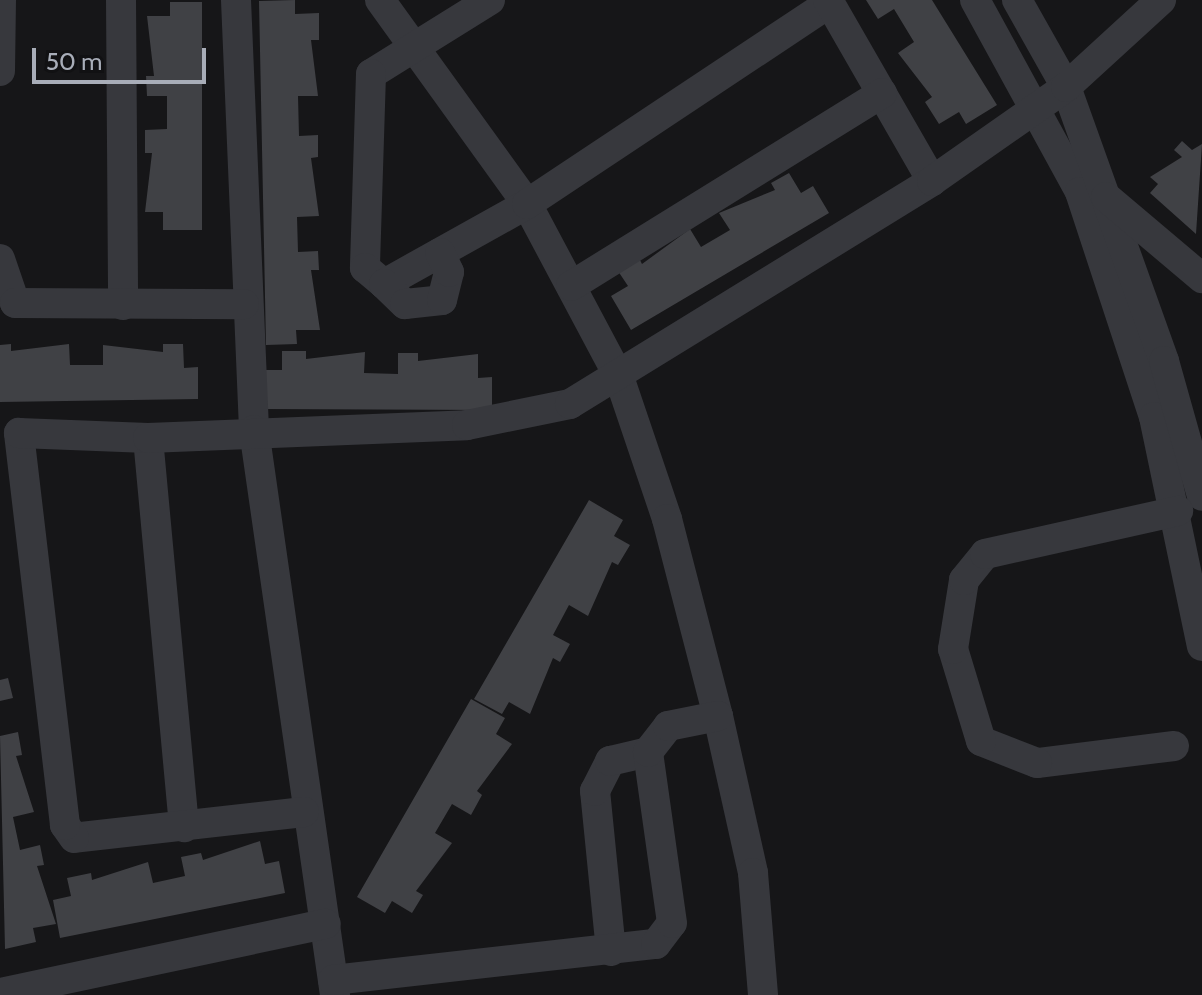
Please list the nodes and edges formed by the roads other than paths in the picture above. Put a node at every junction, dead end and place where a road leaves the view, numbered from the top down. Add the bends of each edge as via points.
1 (1, 0) edge
2 (121, 0) edge
3 (236, 0) edge
4 (380, 0) edge
5 (490, 0) edge
6 (975, 0) edge
7 (1017, 0) edge
8 (1161, 0) edge
9 (829, 2) edge
10 (415, 46) junction
11 (0, 71) edge
12 (1066, 87) junction
13 (882, 93) junction
14 (1037, 109) junction
15 (932, 181) junction
16 (1106, 197) junction
17 (527, 204) junction
18 (440, 253) junction
19 (0, 259) edge
20 (1202, 278) edge
21 (384, 284) junction
22 (571, 286) junction
23 (244, 304) junction
24 (123, 305) junction
25 (619, 377) junction
26 (254, 430) junction
27 (9, 433) edge
28 (148, 438) junction
29 (1190, 503) edge
30 (1202, 646) edge
31 (718, 716) junction
32 (1174, 746) dead end
33 (648, 752) junction
34 (304, 812) junction
35 (184, 827) junction
36 (326, 924) junction
37 (611, 951) junction
38 (334, 988) edge
39 (0, 993) edge
40 (763, 995) edge

1 - 11 street
2 - 24 street
3 - 23 street
4 - 10 street
5 - 10 street
6 - 14 street
7 - 12 street
8 - 12 street
9 - 13 street
9 - 17 street
10 - 17 street
10 - 21 street via 371,74 365,268
12 - 14 street
12 - 16 street
13 - 15 street
13 - 22 street
14 - 15 street
14 - 29 street via 1080,192
15 - 25 street
16 - 20 street
16 - 29 street
17 - 18 street
17 - 22 street
18 - 21 street
18 - 21 street via 449,272 442,300 405,304
19 - 24 street via 15,303
22 - 25 street
23 - 24 street
23 - 26 street
25 - 26 street via 570,404 505,422
25 - 31 street via 667,519
26 - 28 street
26 - 34 street
27 - 28 street
27 - 35 street via 65,825 74,838 93,841
28 - 35 street
29 - 30 street
29 - 32 street via 985,554 964,580 953,649 981,741 1037,763
31 - 33 street via 668,726
31 - 40 street via 753,873
33 - 37 street via 610,761 595,791
33 - 37 street via 672,923 656,944
34 - 35 street
34 - 36 street
36 - 38 street
36 - 39 street
37 - 38 street

